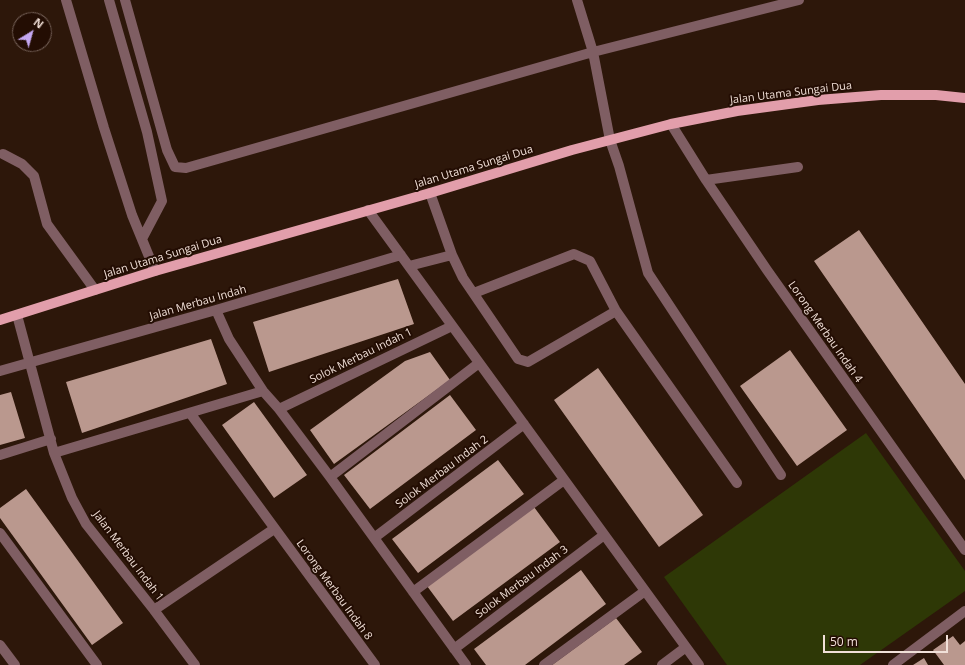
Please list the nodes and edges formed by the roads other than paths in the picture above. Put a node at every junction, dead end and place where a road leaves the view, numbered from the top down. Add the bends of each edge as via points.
1 (66, 0) edge
2 (109, 0) edge
3 (125, 0) edge
4 (577, 0) edge
5 (799, 0) edge
6 (593, 52) junction
7 (965, 98) edge
8 (671, 124) junction
9 (610, 140) junction
10 (3, 154) dead end
11 (798, 167) dead end
12 (706, 180) junction
13 (430, 193) junction
14 (368, 210) junction
15 (142, 239) junction
16 (401, 255) junction
17 (452, 255) junction
18 (408, 266) junction
19 (155, 271) junction
20 (95, 290) junction
21 (474, 293) junction
22 (216, 310) junction
23 (616, 311) junction
24 (17, 315) junction
25 (0, 320) edge
26 (452, 326) junction
27 (31, 363) junction
28 (479, 363) junction
29 (0, 371) edge
30 (263, 391) junction
31 (279, 409) junction
32 (190, 413) junction
33 (524, 424) junction
34 (50, 439) junction
35 (54, 453) junction
36 (0, 455) edge
37 (781, 474) dead end
38 (330, 477) junction
39 (564, 480) junction
40 (737, 483) dead end
41 (274, 528) junction
42 (0, 533) edge
43 (604, 535) junction
44 (374, 538) junction
45 (965, 550) edge
46 (645, 591) junction
47 (413, 592) junction
48 (154, 610) junction
49 (965, 611) edge
50 (0, 645) edge
51 (686, 647) junction
52 (454, 649) junction
53 (15, 665) edge
54 (97, 665) edge
55 (194, 665) edge
56 (374, 665) edge
57 (466, 665) edge
58 (544, 665) edge
59 (662, 665) edge
60 (699, 665) edge
61 (893, 665) edge

1 - 15 street via 104,128
2 - 15 street via 147,132 162,201
3 - 6 street via 167,150 175,167 186,168
4 - 6 street
5 - 6 street
6 - 9 street
7 - 8 main road, Jalan Utama Sungai Dua via 881,95 818,100 737,111
8 - 9 main road, Jalan Utama Sungai Dua
8 - 12 street, Lorong Merbau Indah 4
9 - 13 main road, Jalan Utama Sungai Dua
9 - 37 street via 648,272
10 - 20 street via 22,164 34,176 46,224
11 - 12 street
12 - 45 street, Lorong Merbau Indah 4
13 - 14 main road, Jalan Utama Sungai Dua
13 - 17 street
14 - 16 street
14 - 19 main road, Jalan Utama Sungai Dua
15 - 19 street
16 - 18 street
16 - 22 street, Jalan Merbau Indah
17 - 18 street
17 - 21 street
18 - 26 street
19 - 20 main road, Jalan Utama Sungai Dua
20 - 24 main road, Jalan Utama Sungai Dua
21 - 23 street via 574,254 590,261
21 - 23 street via 518,359 528,362
22 - 27 street, Jalan Merbau Indah
22 - 30 street via 230,339
23 - 40 street
24 - 25 main road, Jalan Utama Sungai Dua
24 - 27 street, Jalan Merbau Indah 1
26 - 28 street
26 - 31 street, Solok Merbau Indah 1
27 - 29 street, Jalan Merbau Indah
27 - 34 street, Jalan Merbau Indah 1
28 - 33 street
28 - 38 street
30 - 31 street
30 - 32 street
31 - 38 street
32 - 35 street
32 - 41 street, Lorong Merbau Indah 8
33 - 39 street
33 - 44 street, Solok Merbau Indah 2
34 - 35 street, Jalan Merbau Indah 1
34 - 36 street
35 - 48 street, Jalan Merbau Indah 1 via 72,498 86,524
38 - 44 street
39 - 43 street
39 - 47 street
41 - 48 street
41 - 56 street, Lorong Merbau Indah 8
42 - 54 street
43 - 46 street
43 - 52 street, Solok Merbau Indah 3
44 - 47 street
46 - 51 street
46 - 58 street
47 - 52 street
48 - 55 street, Jalan Merbau Indah 1
49 - 61 street
50 - 53 street
51 - 59 street
51 - 60 street
52 - 57 street

